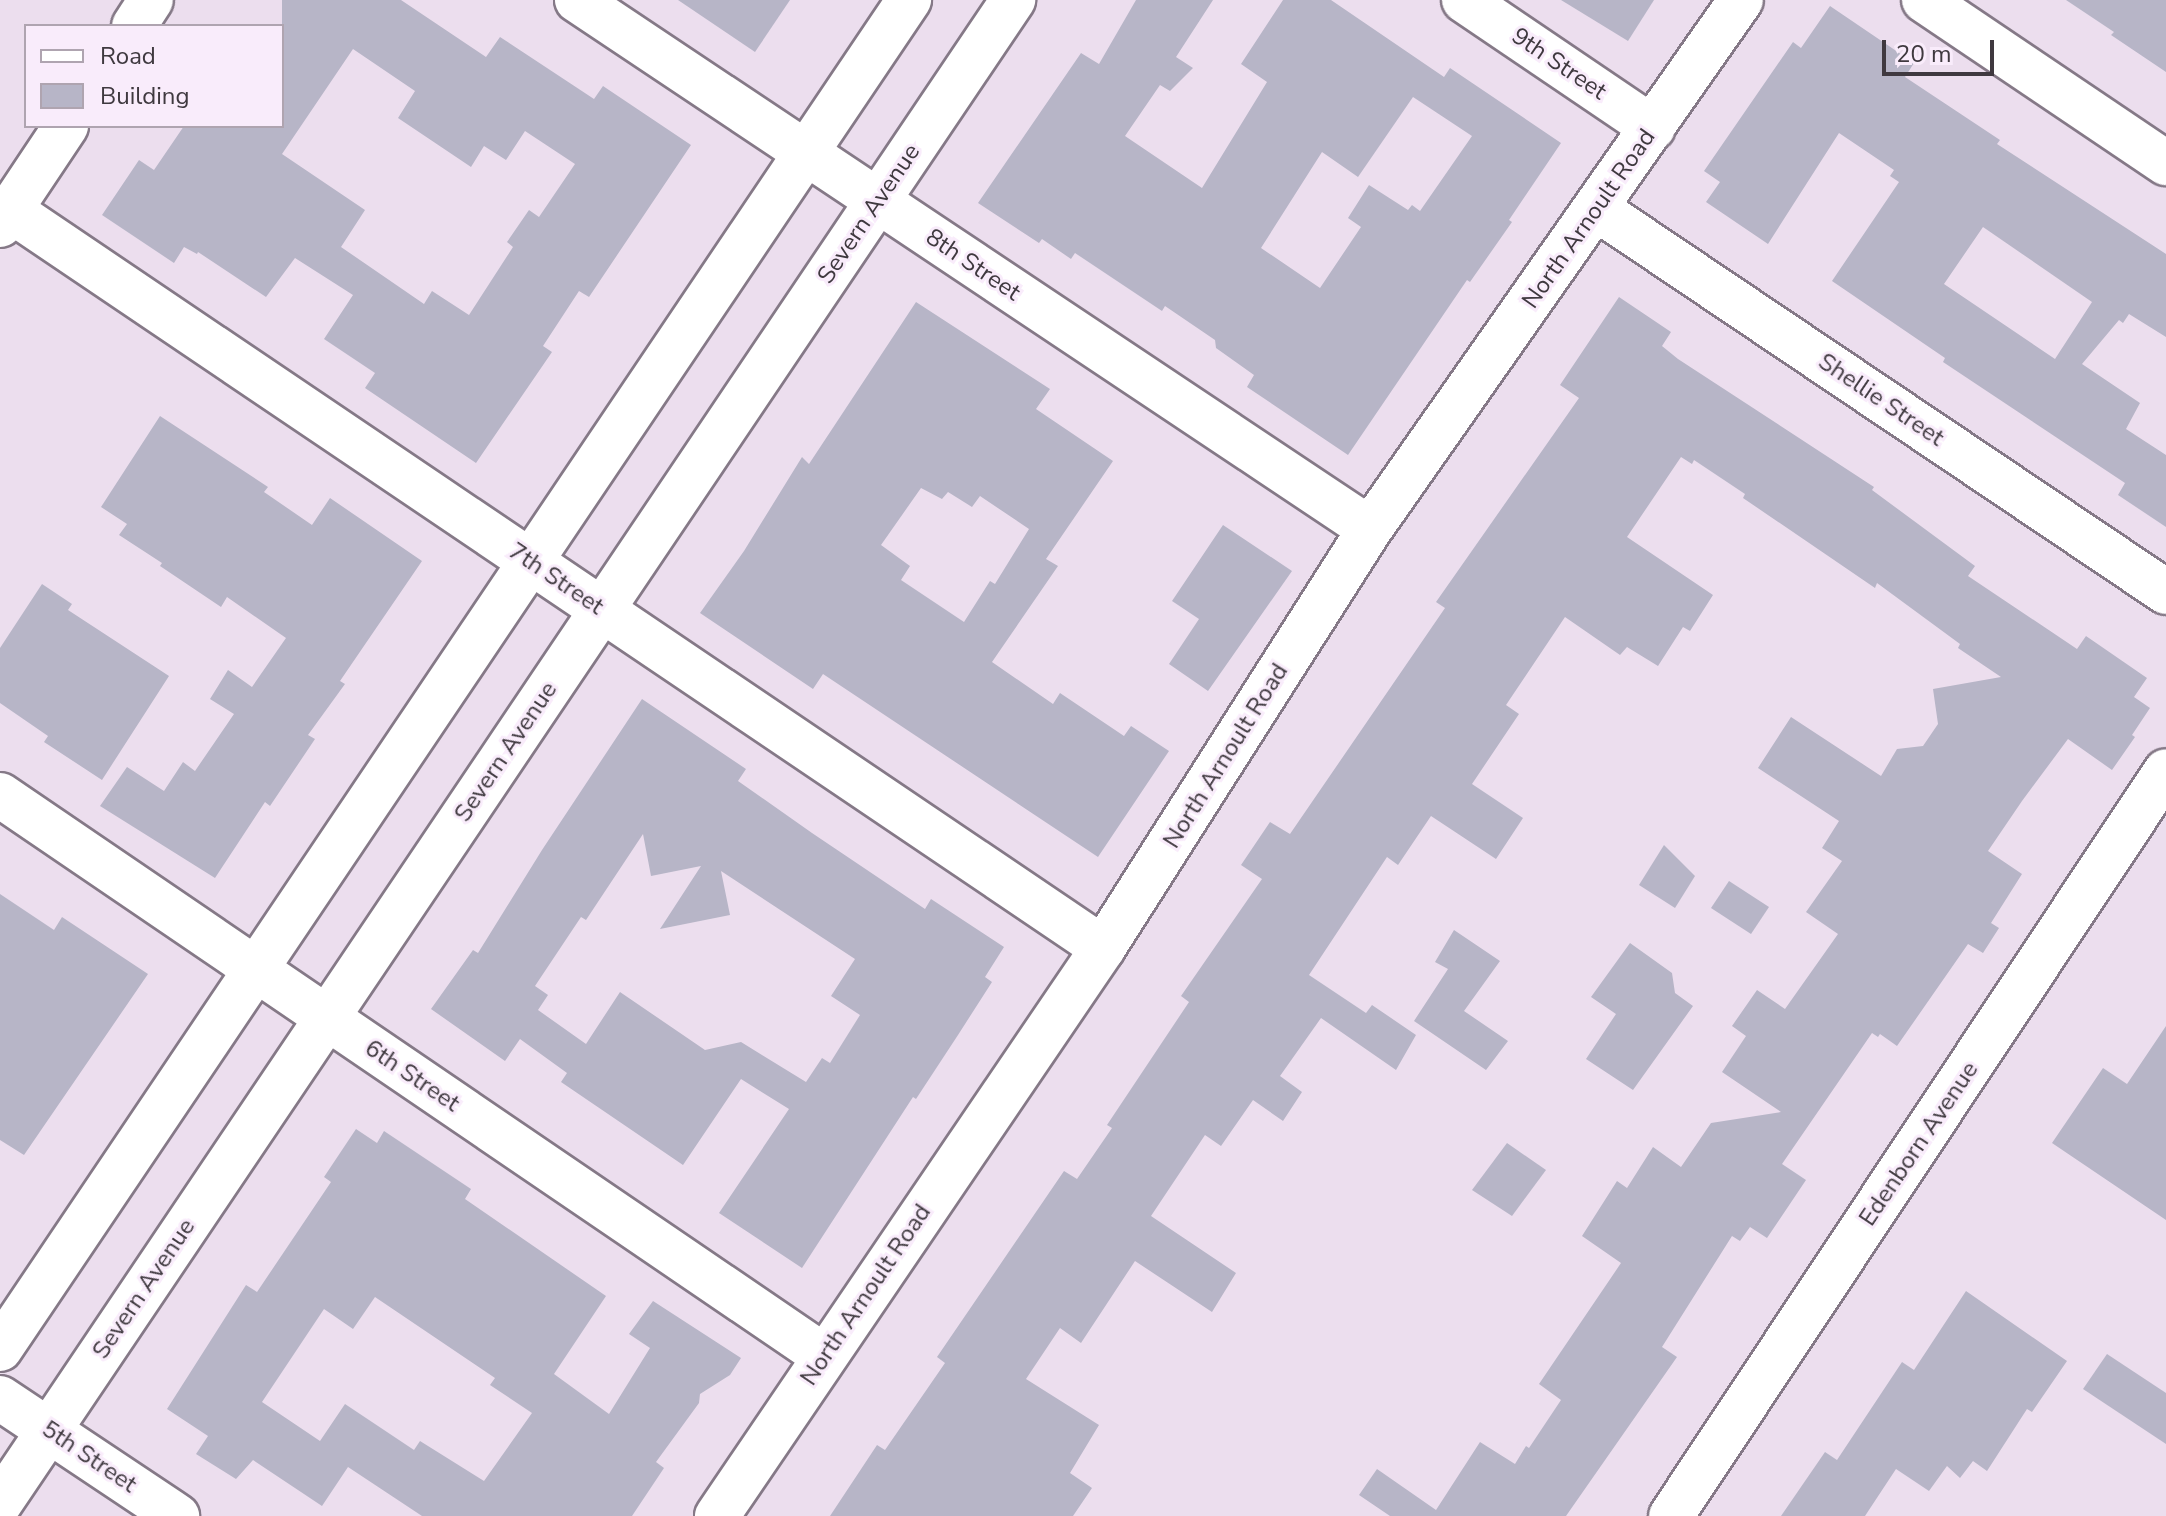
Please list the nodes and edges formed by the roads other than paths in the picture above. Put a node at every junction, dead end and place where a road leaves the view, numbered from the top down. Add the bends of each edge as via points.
1 (151, 0) edge
2 (577, 0) edge
3 (909, 0) edge
4 (1013, 0) edge
5 (1464, 0) edge
6 (1741, 0) edge
7 (1924, 0) edge
8 (135, 24) edge
9 (65, 128) edge
10 (1653, 128) junction
11 (806, 152) junction
12 (2166, 163) edge
13 (878, 201) junction
14 (1597, 209) junction
15 (5, 217) edge
16 (1370, 529) junction
17 (530, 562) junction
18 (2166, 592) edge
19 (602, 610) junction
20 (2166, 771) edge
21 (0, 795) edge
22 (1103, 948) junction
23 (256, 969) junction
24 (327, 1018) junction
25 (0, 1349) edge
26 (824, 1356) junction
27 (0, 1398) edge
28 (49, 1431) junction
29 (0, 1503) edge
30 (177, 1516) edge
31 (717, 1516) edge
32 (1671, 1516) edge

1 - 8 street
2 - 11 street, 8th Street
3 - 11 street
4 - 13 street, Severn Avenue
5 - 10 street, 9th Street
6 - 10 street, North Arnoult Road
7 - 12 street
9 - 15 street
10 - 14 street, North Arnoult Road
11 - 13 street, 8th Street
11 - 17 street
13 - 16 street, 8th Street
13 - 19 street, Severn Avenue
14 - 16 street, North Arnoult Road
14 - 18 street, Shellie Street
15 - 17 street, 7th Street
16 - 22 street, North Arnoult Road
17 - 19 street, 7th Street
17 - 23 street
19 - 22 street, 7th Street
19 - 24 street, Severn Avenue
20 - 32 street, Edenborn Avenue
21 - 23 street, 6th Street
22 - 26 street, North Arnoult Road
23 - 24 street, 6th Street
23 - 25 street
24 - 26 street, 6th Street
24 - 28 street, Severn Avenue
26 - 31 street, North Arnoult Road
27 - 28 street, 5th Street
28 - 29 street, Severn Avenue
28 - 30 street, 5th Street

